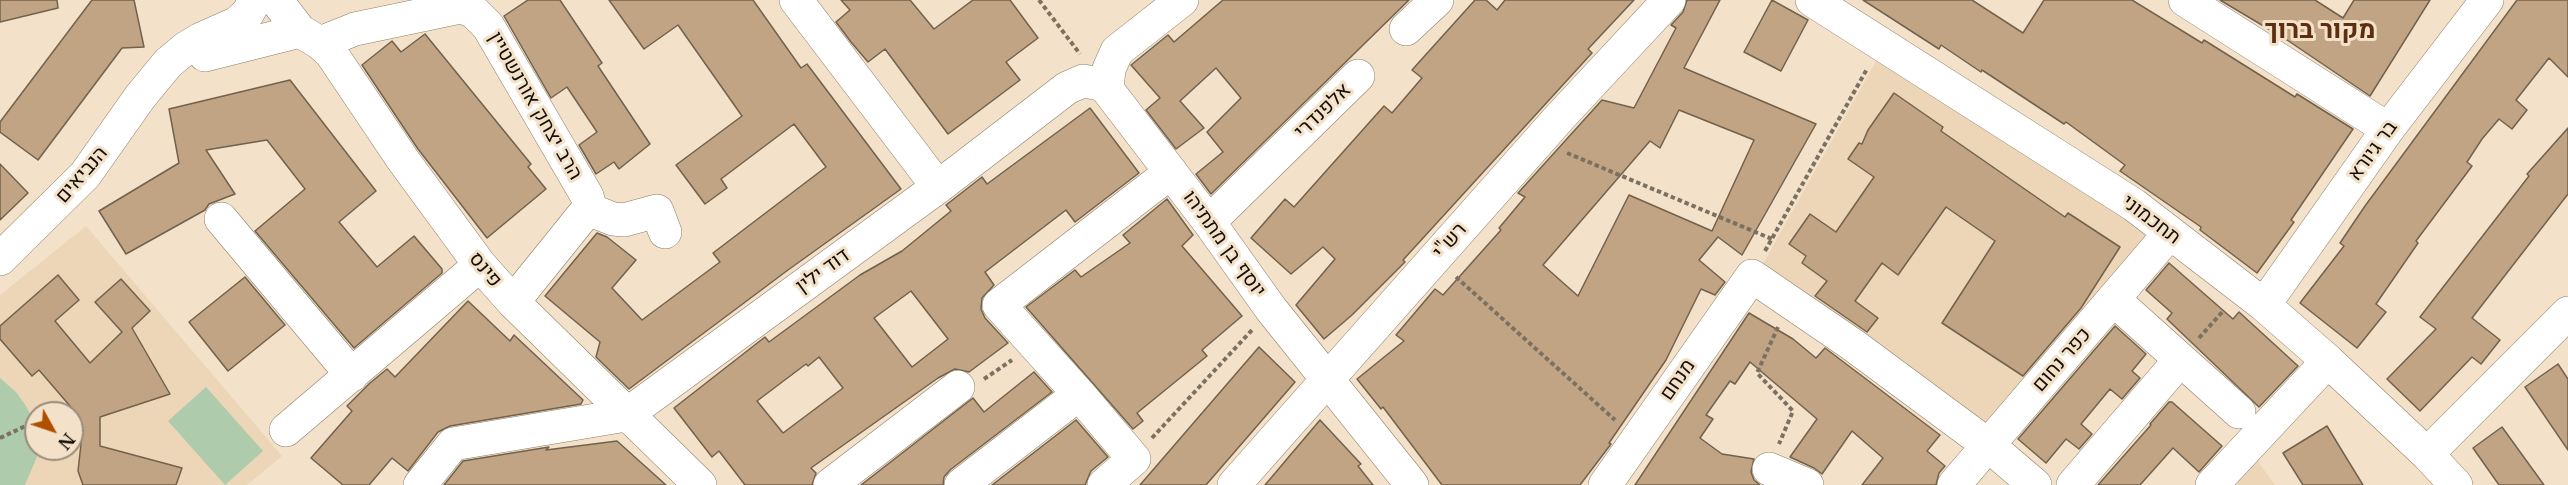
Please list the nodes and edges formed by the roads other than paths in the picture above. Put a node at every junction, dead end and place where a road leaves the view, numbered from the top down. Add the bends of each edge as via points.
1 (255, 0) edge
2 (276, 0) edge
3 (796, 0) edge
4 (1182, 0) edge
5 (1437, 0) edge
6 (1669, 0) edge
7 (1812, 0) edge
8 (2185, 0) edge
9 (2487, 0) edge
10 (305, 24) edge
11 (1406, 29) dead end
12 (1358, 76) dead end
13 (152, 82) junction
14 (1107, 89) junction
15 (2388, 129) junction
16 (1171, 172) junction
17 (938, 187) junction
18 (588, 209) junction
19 (221, 219) dead end
20 (1209, 222) junction
21 (665, 232) dead end
22 (2169, 234) junction
23 (0, 259) edge
24 (480, 265) junction
25 (2253, 297) junction
26 (2114, 299) junction
27 (513, 302) junction
28 (2568, 313) edge
29 (2180, 360) junction
30 (2328, 361) junction
31 (352, 375) junction
32 (1328, 380) junction
33 (958, 387) road end
34 (1078, 394) junction
35 (2239, 412) dead end
36 (626, 415) junction
37 (286, 430) dead end
38 (1988, 445) junction
39 (2427, 454) junction
40 (1769, 469) road end
41 (420, 485) edge
42 (700, 485) edge
43 (830, 485) edge
44 (961, 485) edge
45 (1104, 485) edge
46 (1234, 485) edge
47 (1412, 485) edge
48 (1605, 485) edge
49 (1807, 485) edge
50 (1954, 485) edge
51 (2036, 485) edge
52 (2073, 485) edge
53 (2212, 485) edge
54 (2456, 485) edge

1 - 13 street, הנביאים via 244,18 186,48
2 - 10 street, פינס
3 - 17 street
4 - 14 street via 1117,51 1109,69
5 - 11 street
6 - 32 street, רש"י via 1538,141
7 - 22 street, תחכמוני via 2134,206
8 - 15 street
9 - 15 street, בר גיורא
10 - 13 street, הנביאים via 208,54
10 - 18 street, הרב יצחק אורנשטיין via 351,30 455,8 474,12 497,39 587,196
10 - 24 street, פינס via 331,53
12 - 20 street, אלפנדרי
13 - 23 street, הנביאים via 85,175
14 - 16 street, יוסף בן מתתיהו
14 - 17 street, דוד ילין via 1092,81 1067,88
15 - 25 street, בר גיורא
16 - 20 street, יוסף בן מתתיהו
16 - 34 street via 999,305
17 - 36 street, דוד ילין
18 - 21 street via 624,220 657,211
18 - 27 street
19 - 31 street
20 - 32 street, יוסף בן מתתיהו
22 - 25 street, תחכמוני
22 - 26 street, כפר נחום
24 - 27 street, פינס
24 - 31 street
25 - 30 street, תחכמוני
26 - 29 street
26 - 38 street, כפר נחום
27 - 36 street, פינס
28 - 39 street
29 - 35 street
29 - 52 street
30 - 39 street, תחכמוני
30 - 53 street
31 - 37 street
32 - 46 street, רש"י
32 - 47 street, יוסף בן מתתיהו
33 - 43 street
34 - 44 street
34 - 45 street via 1134,459
36 - 41 street, דוד ילין via 453,444
36 - 42 street, פינס
38 - 48 street, מנחם via 1752,276
38 - 50 street, כפר נחום
38 - 51 street
39 - 54 street, תחכמוני
40 - 49 street

